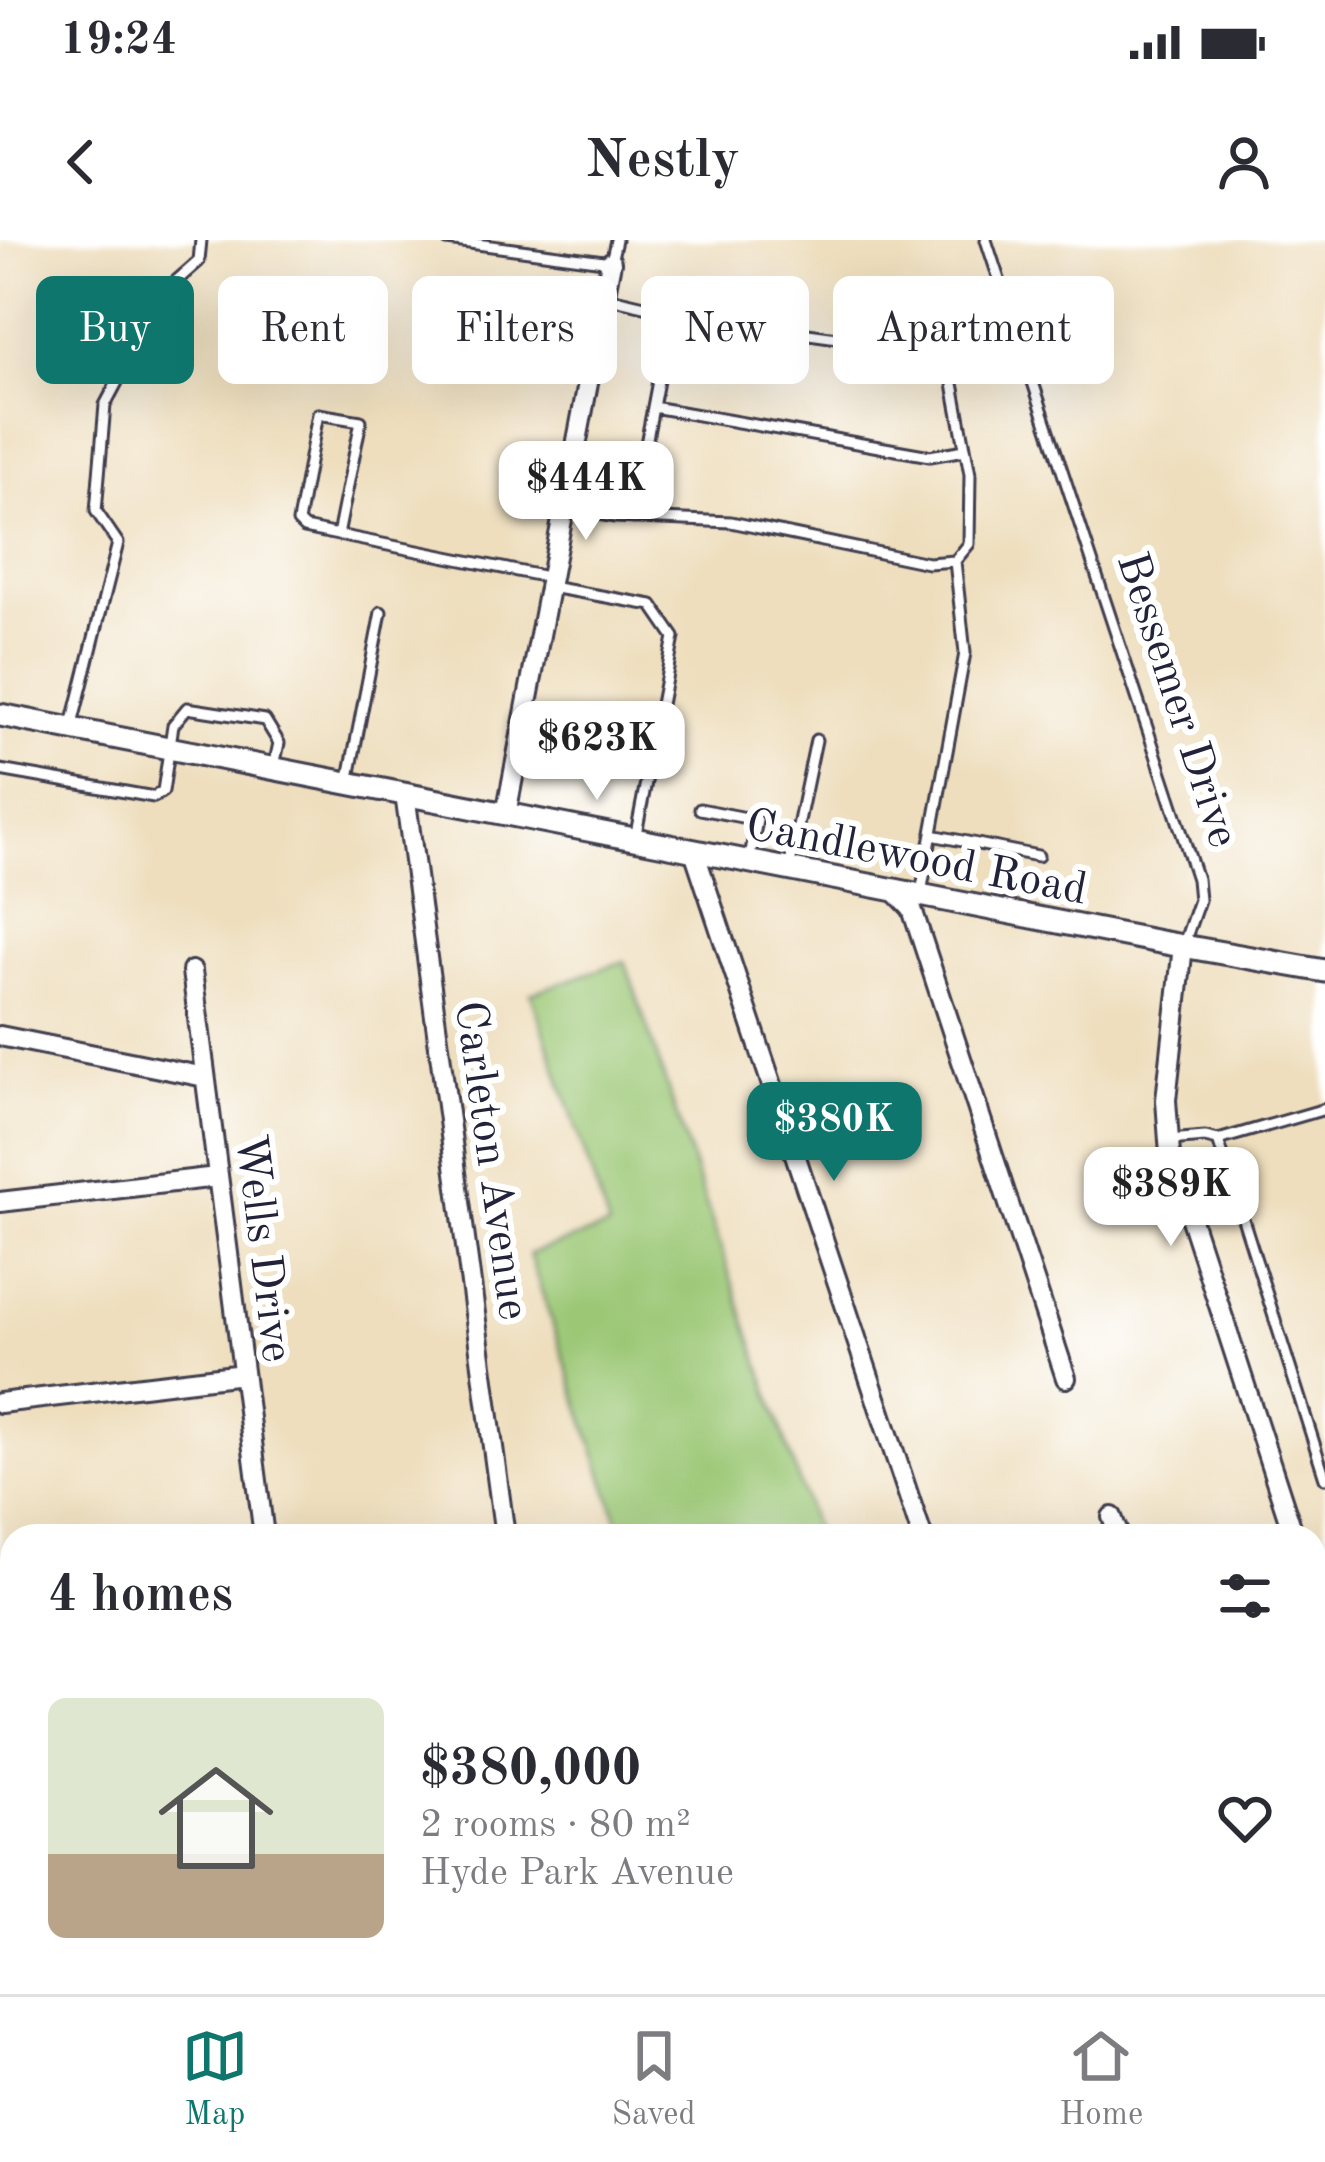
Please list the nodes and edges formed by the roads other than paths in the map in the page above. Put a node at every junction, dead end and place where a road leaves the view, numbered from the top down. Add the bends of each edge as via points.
1 (201, 240) edge
2 (447, 240) edge
3 (616, 240) edge
4 (986, 240) edge
5 (611, 262) junction
6 (609, 276) edge
7 (809, 335) edge
8 (590, 384) edge
9 (657, 384) edge
10 (653, 407) junction
11 (965, 451) junction
12 (566, 508) junction
13 (632, 518) junction
14 (338, 535) junction
15 (955, 561) junction
16 (551, 583) junction
17 (381, 612) dead end
18 (0, 715) edge
19 (71, 729) junction
20 (816, 740) dead end
21 (170, 748) junction
22 (273, 769) junction
23 (0, 770) edge
24 (348, 783) junction
25 (405, 794) junction
26 (700, 809) dead end
27 (506, 814) junction
28 (634, 839) junction
29 (931, 841) junction
30 (694, 850) junction
31 (1038, 856) dead end
32 (749, 862) junction
33 (789, 869) junction
34 (893, 890) junction
35 (920, 895) junction
36 (1183, 946) junction
37 (1325, 970) edge
38 (192, 971) dead end
39 (0, 1036) edge
40 (205, 1077) junction
41 (1325, 1109) edge
42 (1169, 1140) junction
43 (1218, 1140) junction
44 (217, 1177) junction
45 (0, 1202) edge
46 (243, 1374) junction
47 (1066, 1378) dead end
48 (0, 1403) edge
49 (1325, 1478) edge
50 (262, 1524) edge
51 (503, 1524) edge
52 (918, 1524) edge
53 (1290, 1524) edge

1 - 19 lane via 199,261 166,290 105,405 96,511 118,543
2 - 5 lane
3 - 5 lane
4 - 36 lane, Bessemer Drive via 1197,879 1199,900
5 - 6 street
7 - 11 lane via 948,357
8 - 12 street
9 - 10 lane
10 - 11 lane via 930,456
10 - 13 lane
11 - 15 lane via 969,544
12 - 13 lane
12 - 16 street
13 - 15 lane via 731,522 928,563
14 - 14 lane via 298,522 318,414 361,421
14 - 16 lane
15 - 29 lane via 965,652
16 - 27 street
16 - 28 lane via 652,605 674,638
17 - 24 lane
18 - 19 street, Candlewood Road
19 - 21 street, Candlewood Road
20 - 33 lane
21 - 22 street, Candlewood Road
21 - 22 lane via 173,725 187,708 265,720 278,743
21 - 23 lane via 163,791 154,797
22 - 24 street, Candlewood Road
24 - 25 street, Candlewood Road
25 - 27 street, Candlewood Road
25 - 51 street, Carleton Avenue
26 - 32 lane via 757,820
27 - 28 street, Candlewood Road
28 - 30 street, Candlewood Road
29 - 31 lane
29 - 35 lane
30 - 32 street, Candlewood Road
30 - 52 street
32 - 33 street, Candlewood Road
33 - 34 street, Candlewood Road
34 - 35 street, Candlewood Road
34 - 47 street via 912,909
35 - 36 street, Candlewood Road
36 - 37 street, Candlewood Road
36 - 42 street, Bessemer Drive
38 - 40 street, Wells Drive
39 - 40 street
40 - 44 street, Wells Drive
41 - 43 lane
42 - 43 lane
42 - 53 street, Bessemer Drive
43 - 49 lane
44 - 45 street
44 - 46 street, Wells Drive
46 - 48 street
46 - 50 street, Wells Drive

